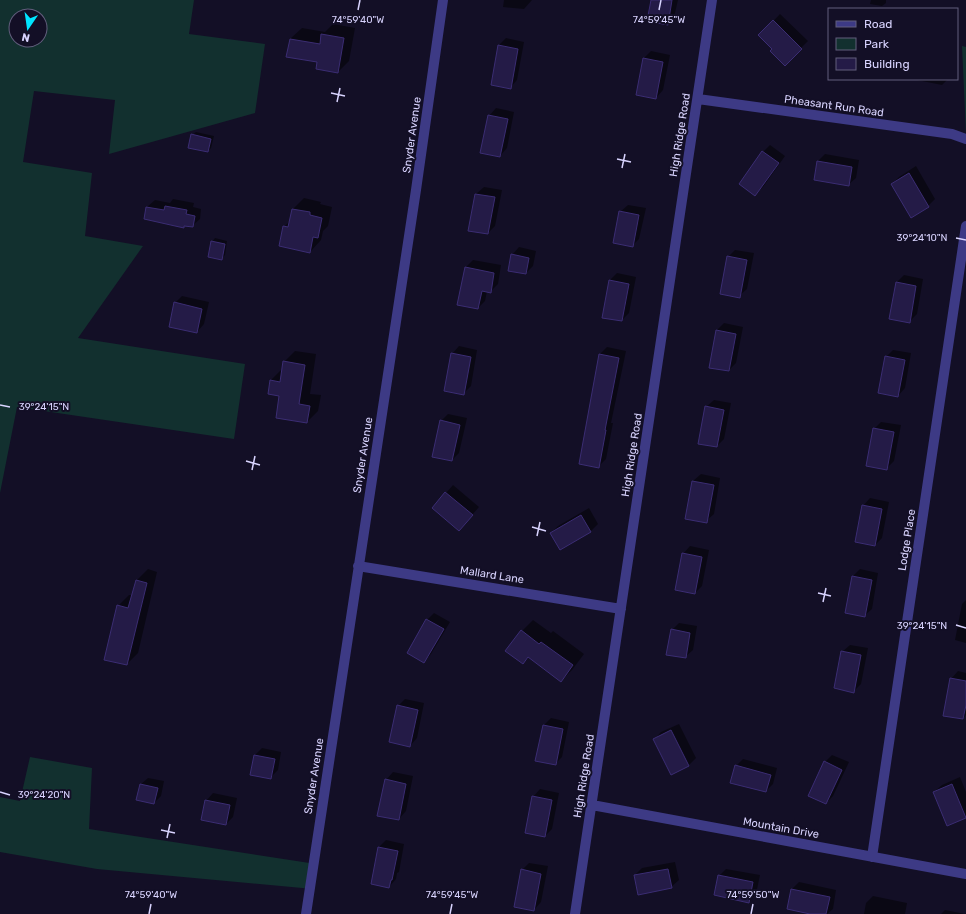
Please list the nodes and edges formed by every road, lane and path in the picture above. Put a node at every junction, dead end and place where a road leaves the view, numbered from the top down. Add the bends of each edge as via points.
1 (443, 0) edge
2 (712, 0) edge
3 (698, 99) junction
4 (966, 139) edge
5 (966, 226) edge
6 (358, 566) junction
7 (621, 609) junction
8 (592, 805) junction
9 (872, 857) junction
10 (966, 874) edge
11 (306, 914) edge
12 (575, 914) edge

1 - 6 street, Snyder Avenue
2 - 3 street, High Ridge Road
3 - 4 street, Pheasant Run Road via 952,134
3 - 7 street, High Ridge Road
5 - 9 street, Lodge Place
6 - 7 street, Mallard Lane
6 - 11 street, Snyder Avenue
7 - 8 street, High Ridge Road
8 - 9 street, Mountain Drive
8 - 12 street, High Ridge Road
9 - 10 street, Mountain Drive

